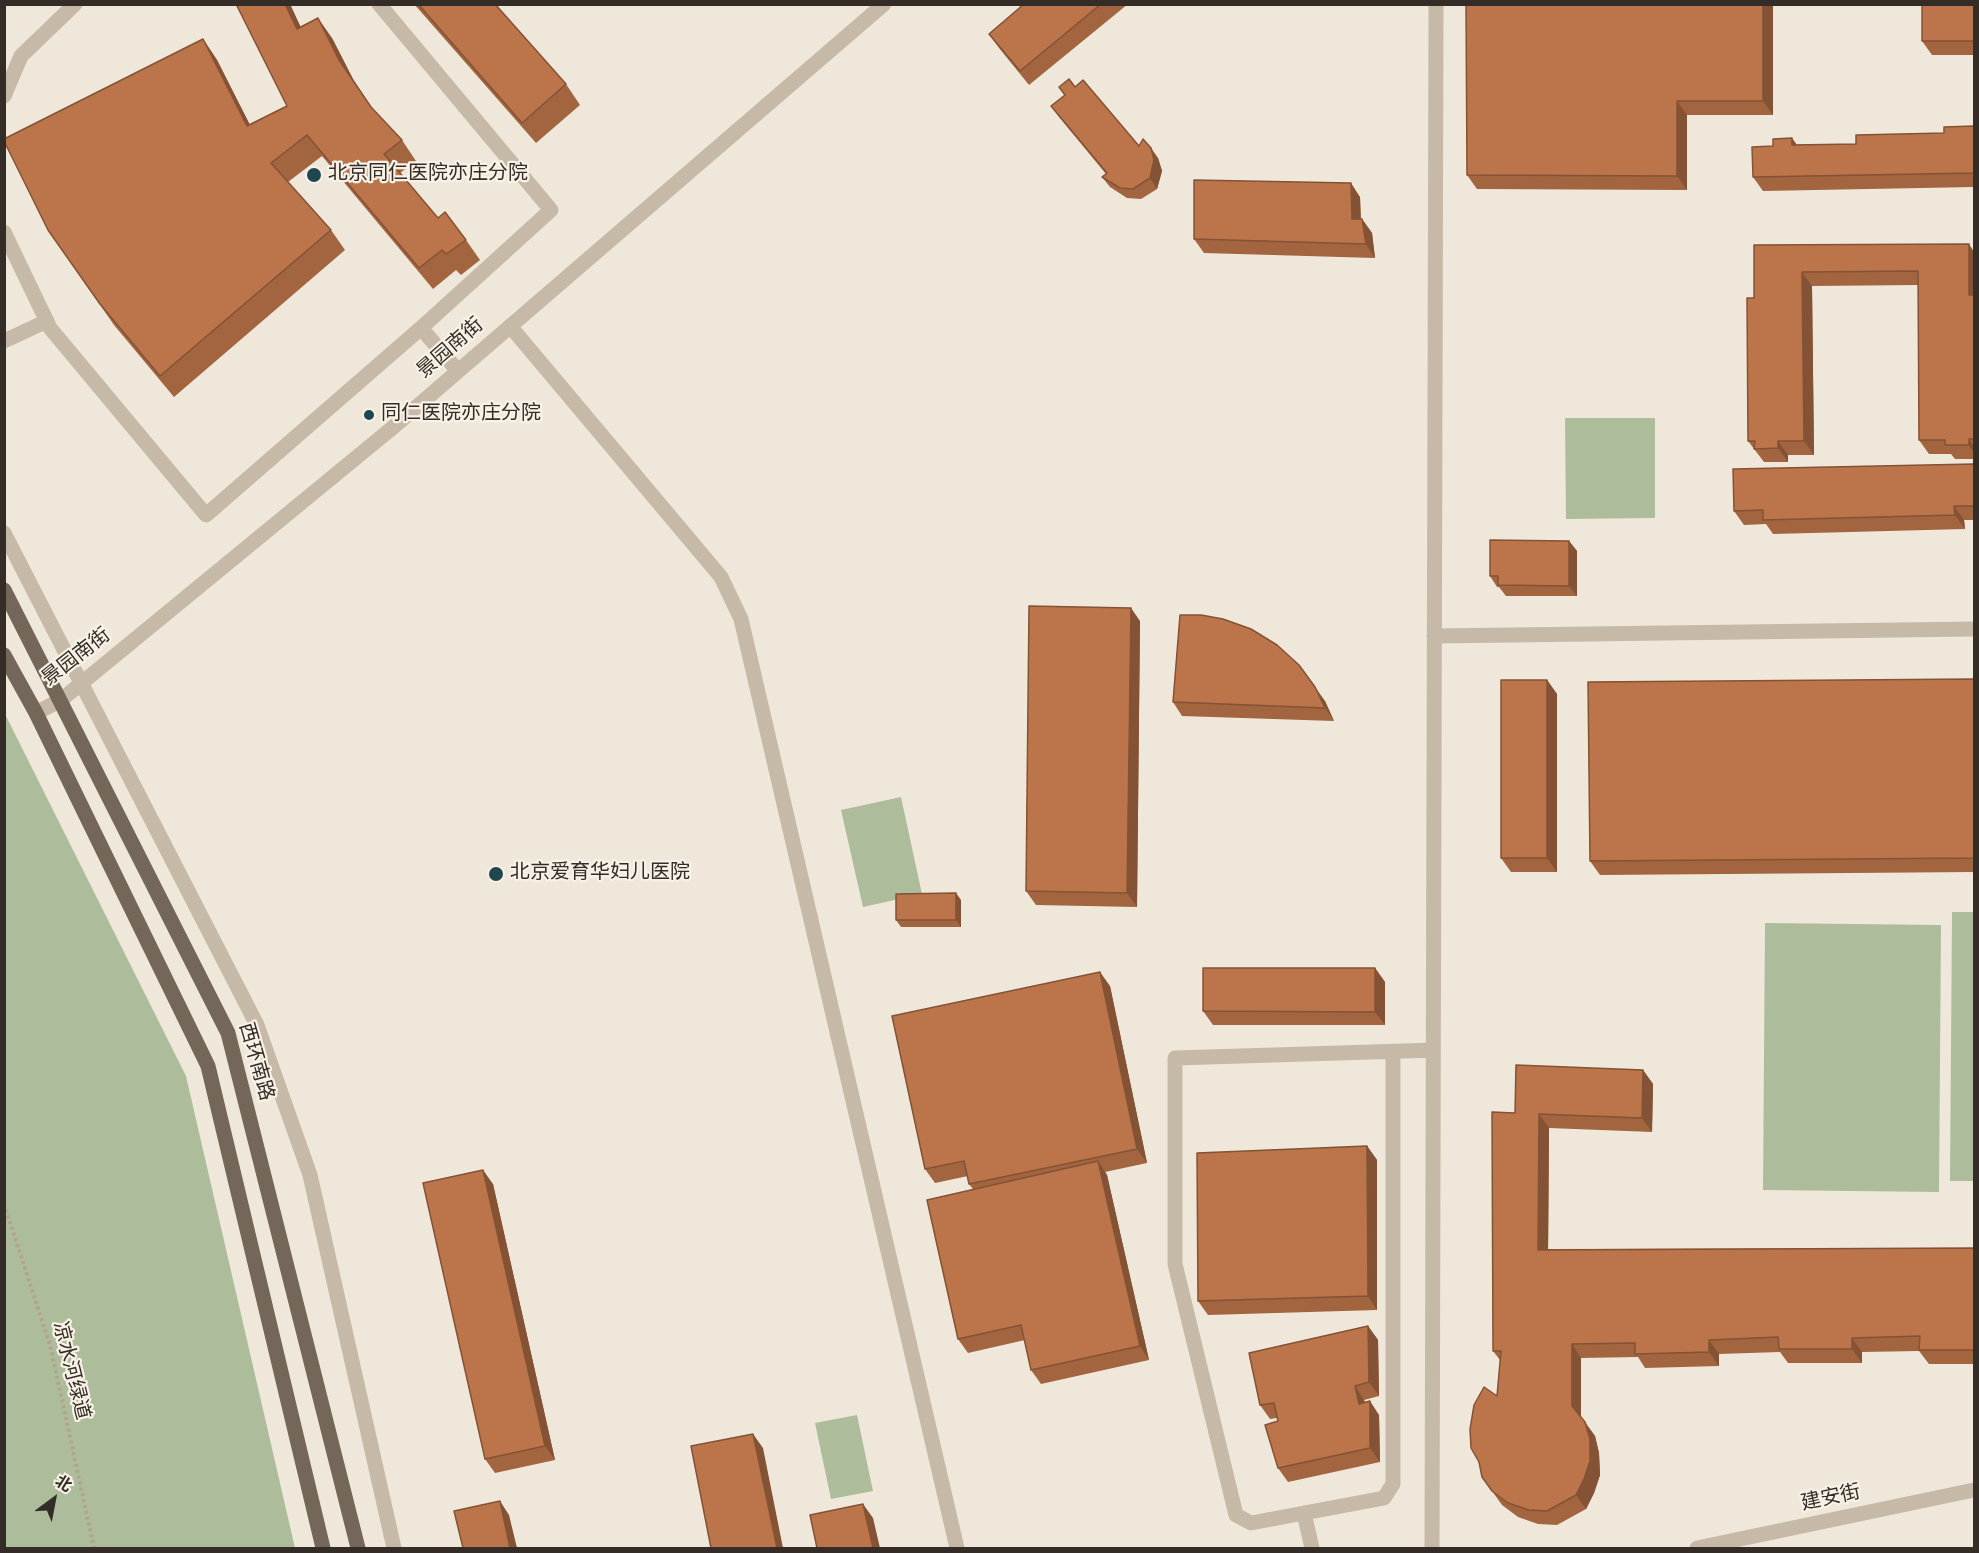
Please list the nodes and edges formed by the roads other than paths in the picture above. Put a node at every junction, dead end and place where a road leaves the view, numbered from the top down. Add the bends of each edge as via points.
1 (75, 4) edge
2 (379, 4) edge
3 (884, 4) edge
4 (1436, 4) edge
5 (4, 96) edge
6 (4, 232) edge
7 (46, 321) junction
8 (510, 326) junction
9 (421, 328) junction
10 (4, 341) edge
11 (458, 371) junction
12 (4, 533) edge
13 (4, 590) edge
14 (1974, 629) edge
15 (1434, 636) junction
16 (4, 656) edge
17 (81, 683) junction
18 (61, 700) junction
19 (36, 713) junction
20 (1433, 1050) junction
21 (1392, 1052) junction
22 (1974, 1490) edge
23 (1304, 1513) junction
24 (323, 1548) edge
25 (358, 1548) edge
26 (394, 1548) edge
27 (957, 1548) edge
28 (1312, 1548) edge
29 (1432, 1548) edge
30 (1697, 1548) edge

1 - 5 street via 21,56
2 - 9 street via 551,210
3 - 8 street, 景园南街
4 - 15 street
6 - 7 street
7 - 9 street via 206,515
7 - 10 street
8 - 11 street, 景园南街
8 - 27 street via 721,577 741,619
9 - 11 street
11 - 17 street, 景园南街
12 - 17 street
13 - 18 main road, 西环南路
14 - 15 street
15 - 20 street
16 - 19 main road
17 - 18 street, 景园南街
17 - 26 street via 257,1025 310,1175
18 - 19 street, 景园南街
18 - 25 main road, 西环南路 via 228,1033
19 - 24 main road via 208,1066
20 - 21 street
20 - 29 street
21 - 23 street via 1393,1484 1384,1498
21 - 23 street via 1175,1058 1175,1264 1236,1515 1251,1523
22 - 30 street, 建安街
23 - 28 street

